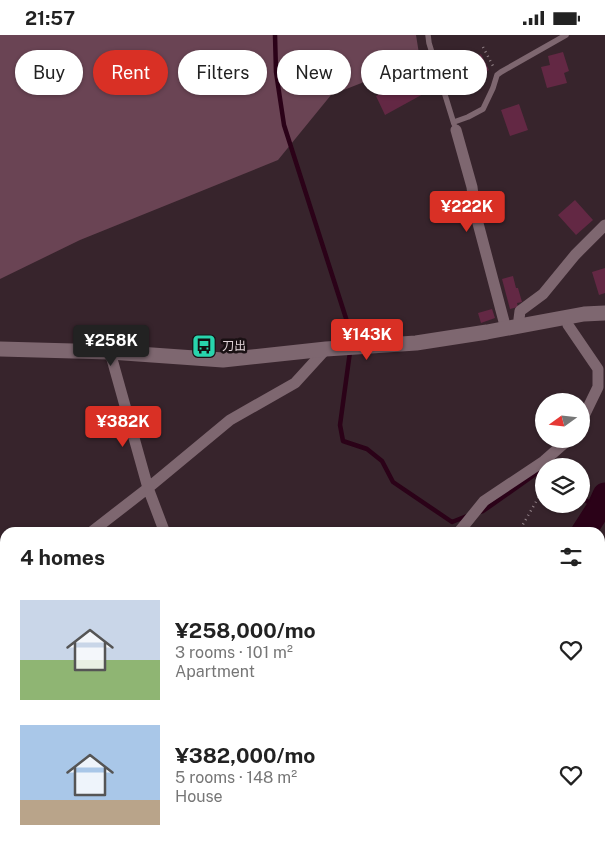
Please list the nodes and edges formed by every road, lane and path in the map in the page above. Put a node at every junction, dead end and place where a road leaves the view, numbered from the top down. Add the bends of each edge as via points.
1 (428, 35) edge
2 (566, 35) edge
3 (483, 47) dead end
4 (497, 75) junction
5 (455, 126) junction
6 (605, 225) edge
7 (605, 313) edge
8 (567, 317) junction
9 (521, 326) junction
10 (506, 329) junction
11 (0, 349) edge
12 (326, 349) junction
13 (110, 352) junction
14 (590, 403) edge
15 (559, 448) edge
16 (148, 488) junction
17 (535, 504) edge
18 (98, 527) edge
19 (163, 527) edge
20 (463, 527) edge
21 (521, 527) edge

1 - 5 lane
2 - 4 lane
3 - 4 path
4 - 5 lane via 483,109
5 - 10 street
6 - 9 street via 543,294 520,311
7 - 8 street
8 - 9 street
8 - 14 street via 568,325 598,369 598,387
9 - 10 street
10 - 12 street via 416,343
11 - 13 street
12 - 13 street via 223,360
12 - 16 street via 295,383 230,419
13 - 16 street
15 - 20 street via 484,501
16 - 18 street
16 - 19 street
17 - 21 path

